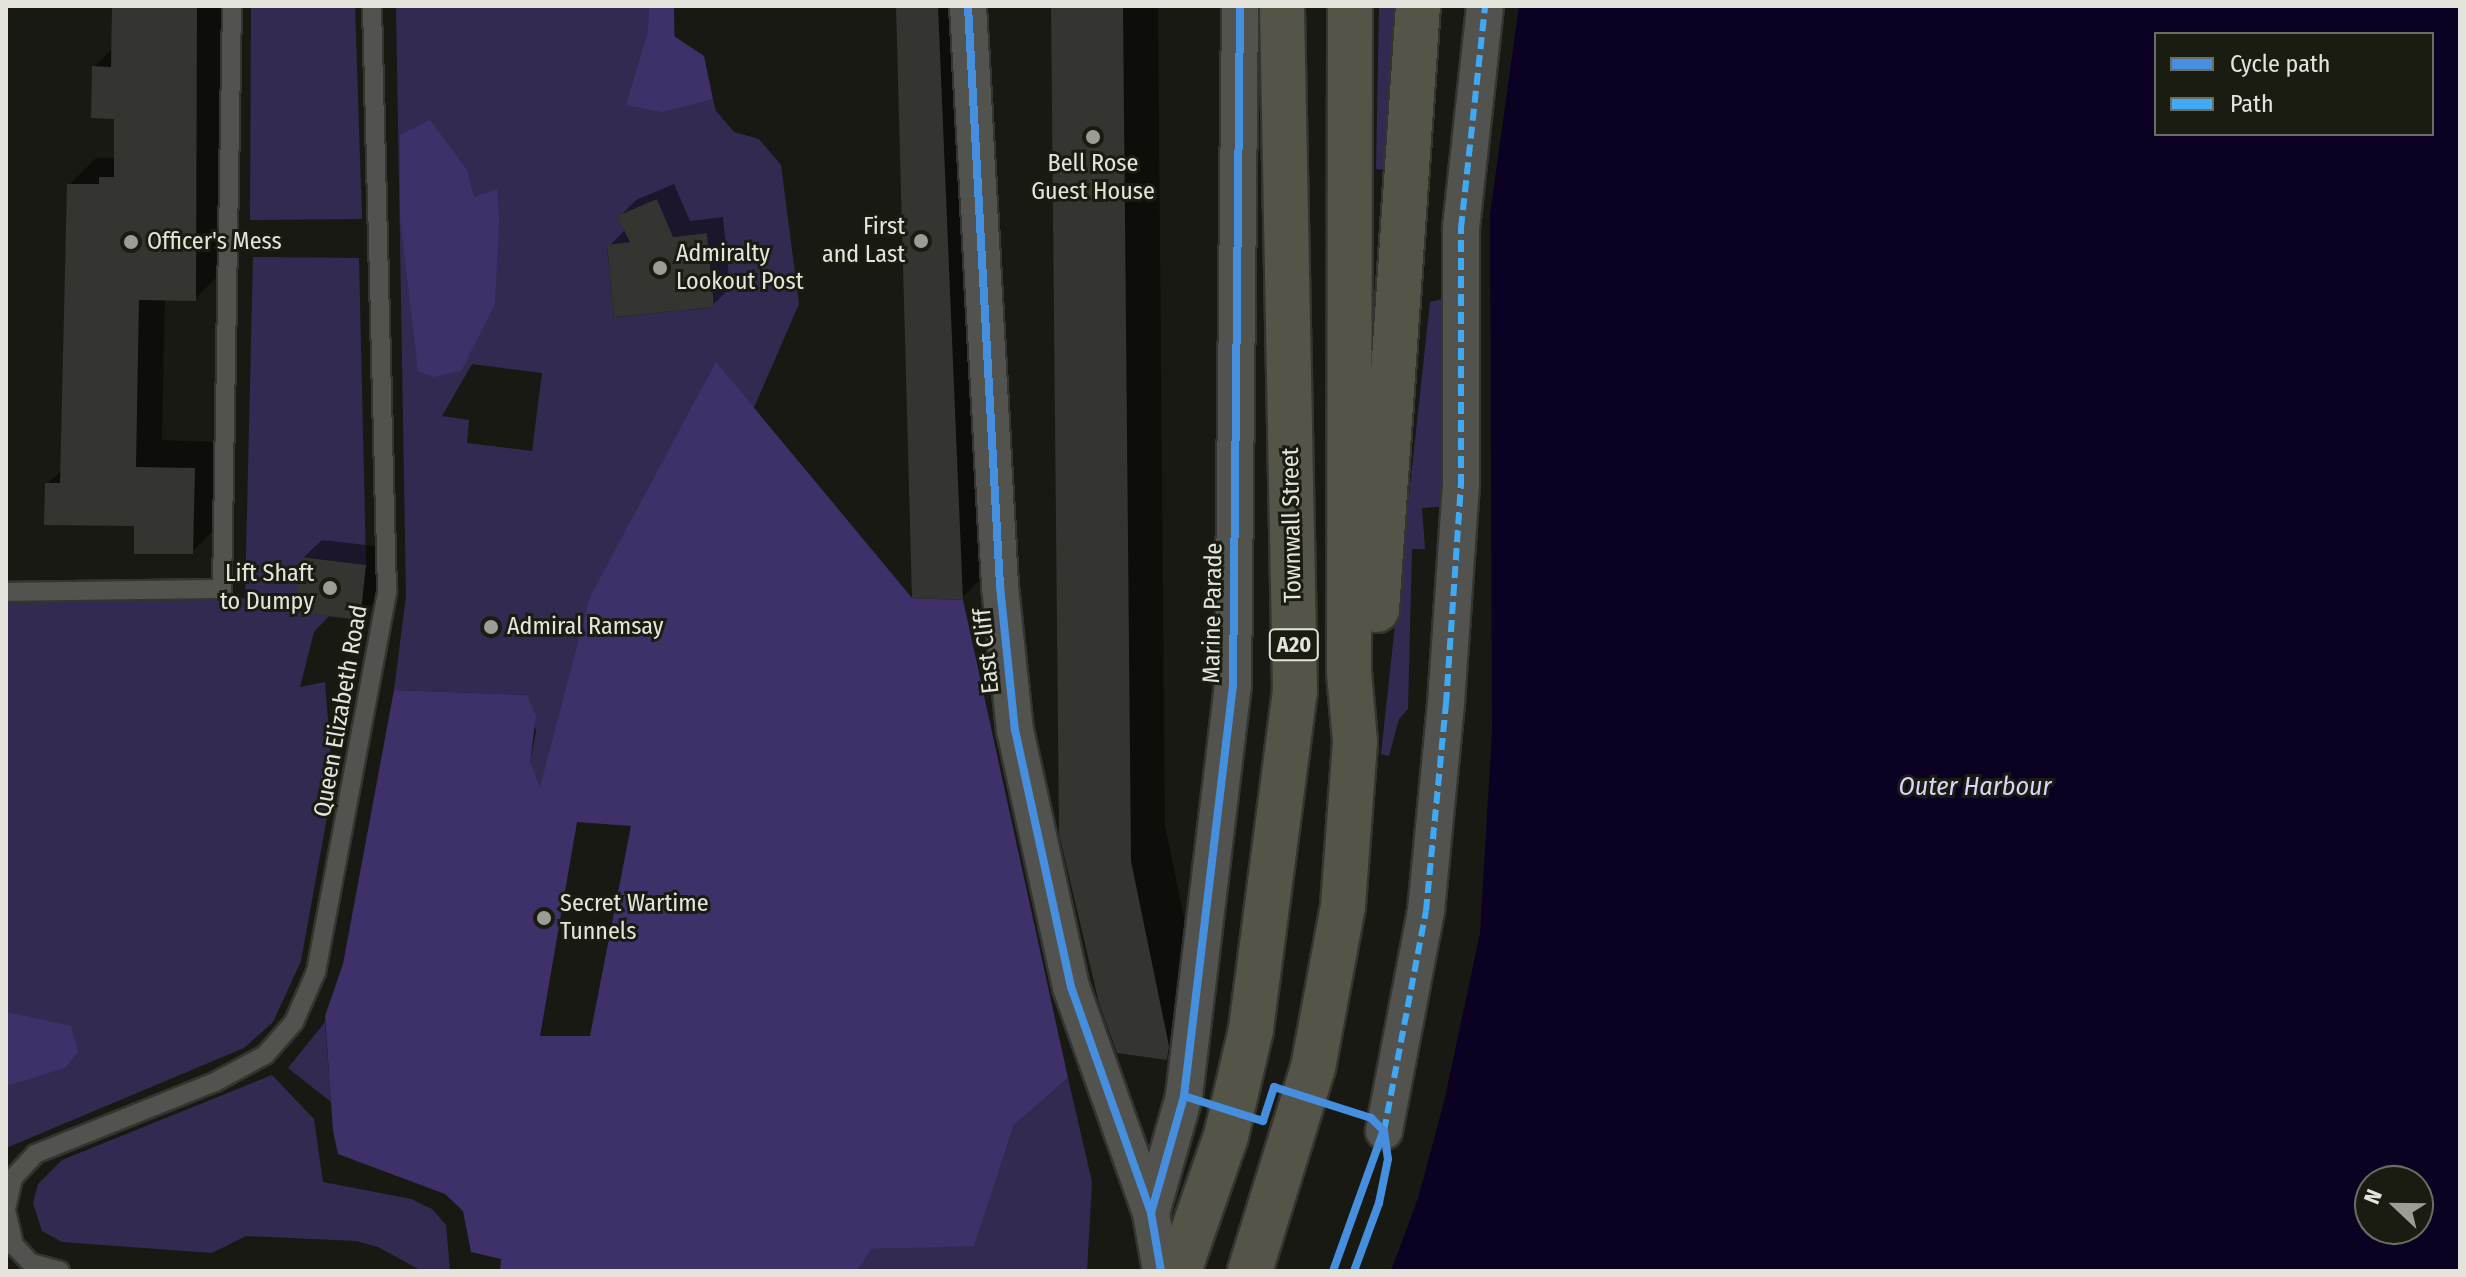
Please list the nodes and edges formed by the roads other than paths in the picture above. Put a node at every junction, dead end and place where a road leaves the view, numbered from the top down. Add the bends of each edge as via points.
1 (232, 6) edge
2 (372, 6) edge
3 (968, 6) edge
4 (1350, 6) edge
5 (1418, 6) edge
6 (1485, 6) edge
7 (1282, 10) edge
8 (1240, 15) edge
9 (6, 592) edge
10 (1355, 741) junction
11 (1384, 1131) dead end
12 (1151, 1213) junction
13 (10, 1245) edge
14 (60, 1271) edge
15 (1161, 1271) edge
16 (1179, 1271) edge
17 (1250, 1271) edge

1 - 9 lane via 222,589
2 - 13 lane, Queen Elizabeth Road via 387,591 316,972 294,1022 265,1055 215,1082 35,1154 13,1178 6,1209
3 - 12 street, East Cliff via 1000,586 1015,730 1071,987
4 - 10 highway, A20 via 1349,672
5 - 10 highway via 1372,680
6 - 11 street via 1461,228 1461,486 1445,720 1426,911
7 - 8 street, Marine Parade
7 - 16 highway, Townwall Street / A20 via 1295,691 1251,1029 1226,1136
8 - 12 street, Marine Parade via 1233,685 1184,1096
10 - 17 highway, A20 via 1343,906 1324,1021 1276,1201
12 - 15 street, East Cliff
13 - 14 lane via 31,1263

